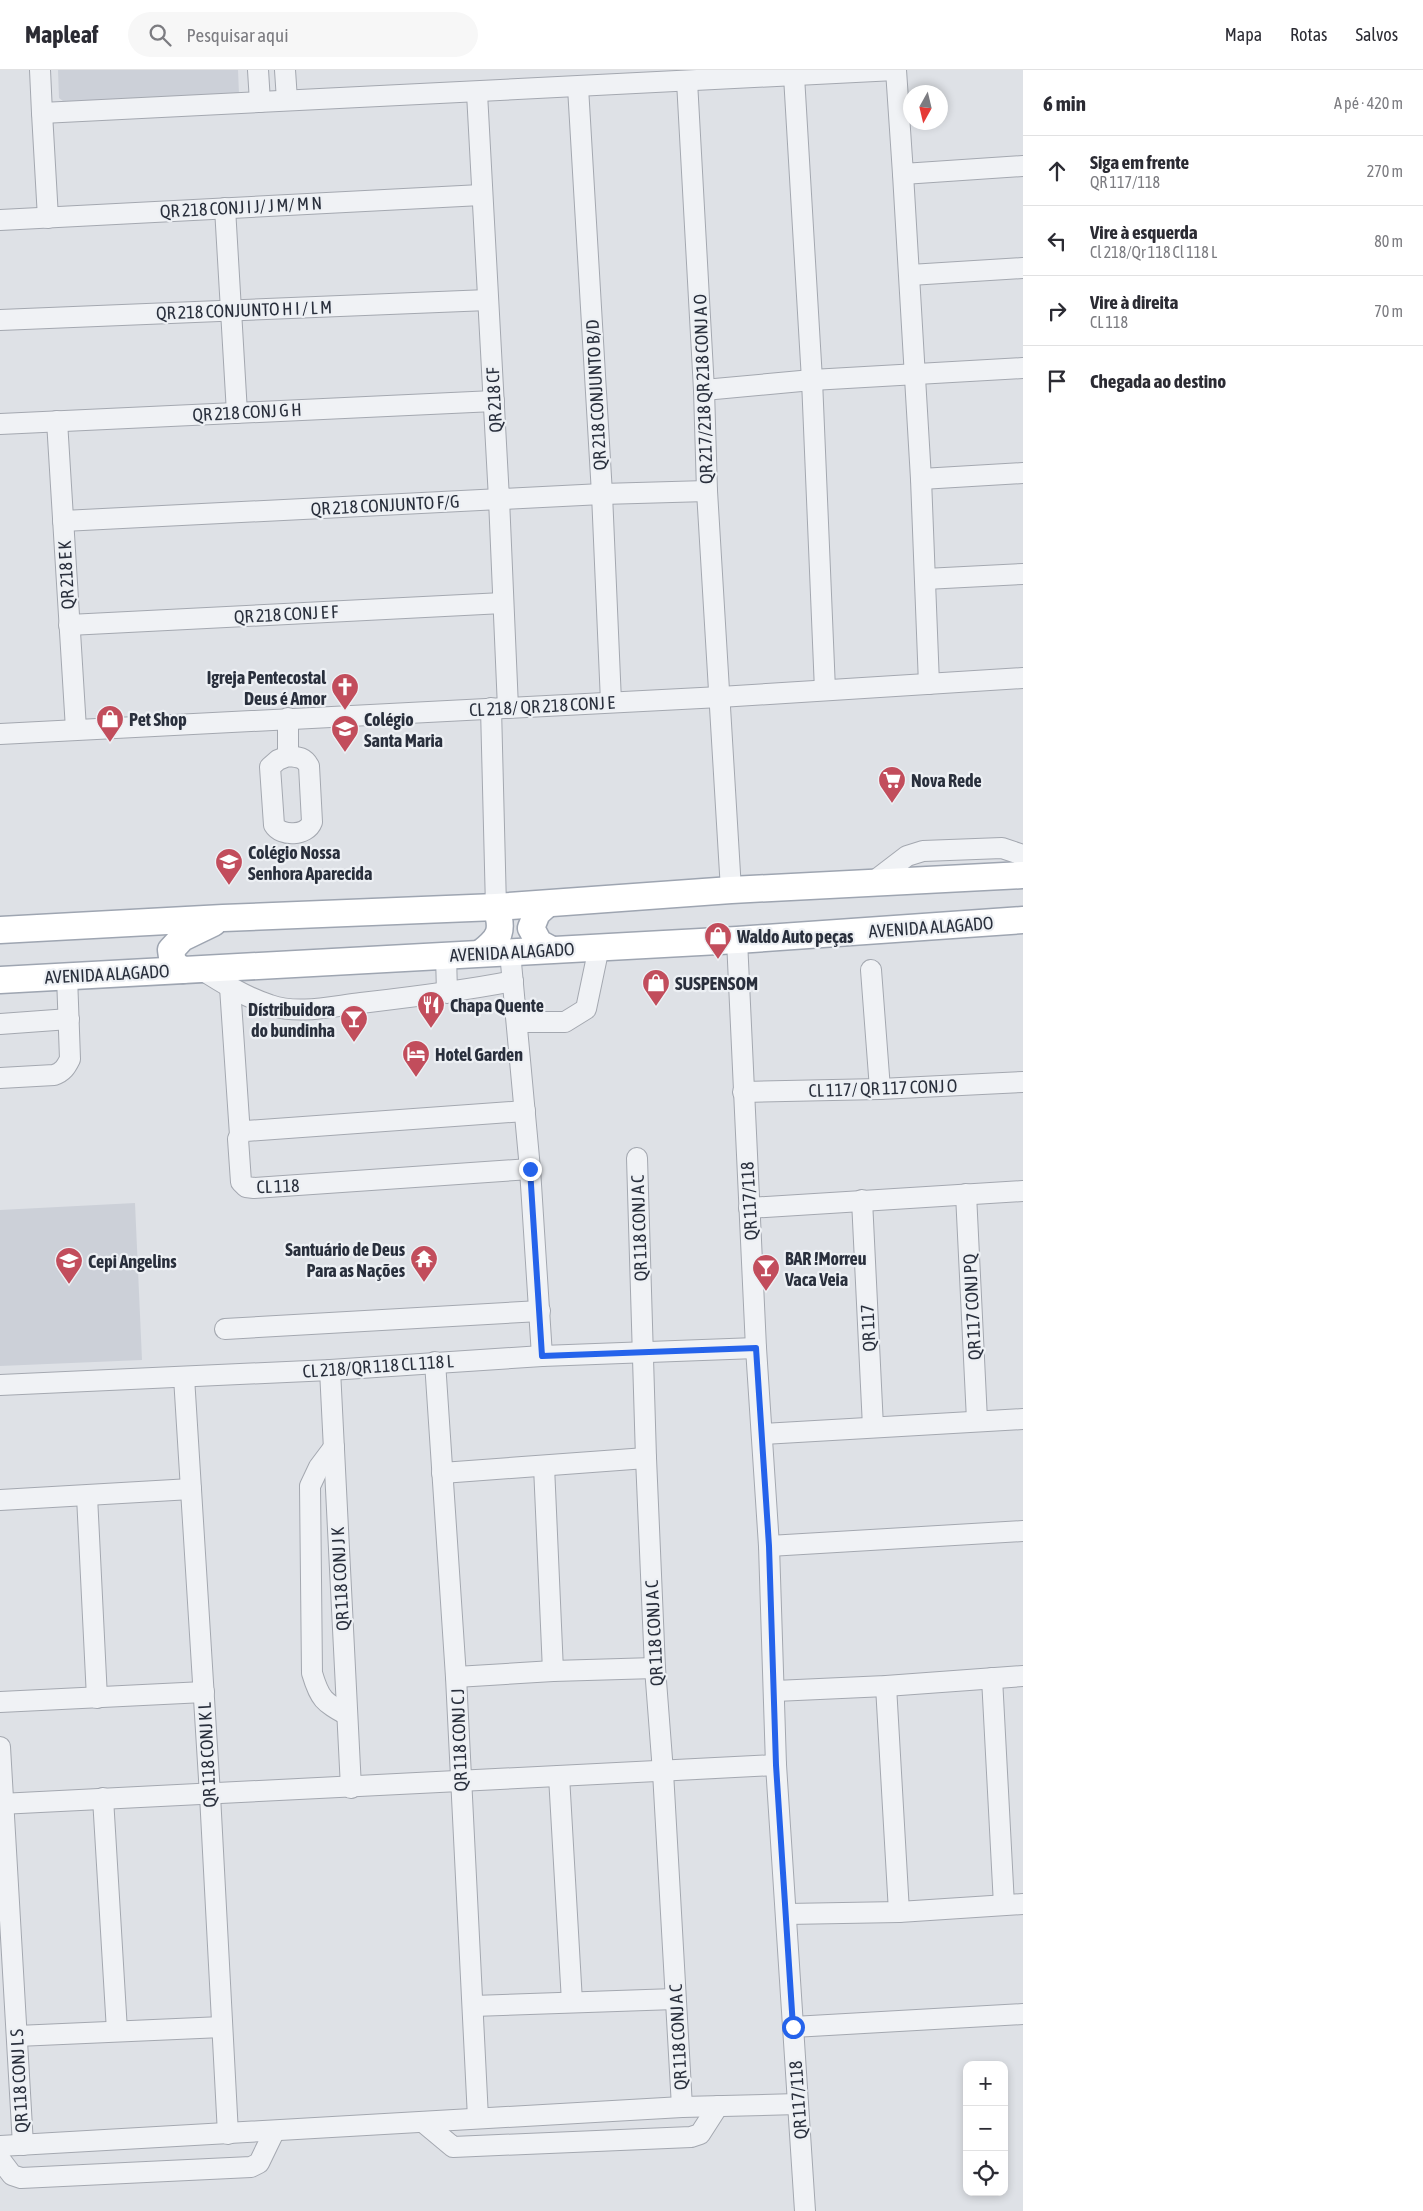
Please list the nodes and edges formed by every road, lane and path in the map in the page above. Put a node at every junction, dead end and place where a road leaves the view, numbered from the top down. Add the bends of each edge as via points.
1 (40, 70) edge
2 (258, 70) edge
3 (286, 70) edge
4 (896, 70) edge
5 (794, 76) junction
6 (687, 81) junction
7 (578, 87) junction
8 (477, 92) junction
9 (287, 100) junction
10 (260, 102) junction
11 (42, 113) junction
12 (1023, 166) edge
13 (903, 174) junction
14 (481, 195) junction
15 (226, 208) junction
16 (48, 218) junction
17 (0, 220) edge
18 (1023, 268) edge
19 (910, 275) junction
20 (488, 300) junction
21 (231, 311) junction
22 (0, 320) edge
23 (1023, 368) edge
24 (916, 375) junction
25 (812, 380) junction
26 (704, 390) junction
27 (494, 401) junction
28 (237, 413) junction
29 (58, 421) junction
30 (0, 424) edge
31 (1023, 473) edge
32 (921, 479) junction
33 (707, 492) junction
34 (602, 494) junction
35 (499, 500) junction
36 (63, 521) junction
37 (1023, 574) edge
38 (925, 579) junction
39 (503, 603) junction
40 (69, 625) junction
41 (1023, 678) edge
42 (929, 684) junction
43 (825, 690) junction
44 (720, 697) junction
45 (612, 702) junction
46 (499, 708) junction
47 (288, 718) junction
48 (76, 729) junction
49 (0, 734) edge
50 (288, 756) dead end
51 (1023, 858) edge
52 (1023, 875) edge
53 (873, 882) junction
54 (731, 890) junction
55 (547, 904) junction
56 (496, 907) junction
57 (222, 918) junction
58 (1023, 920) edge
59 (0, 930) edge
60 (737, 940) junction
61 (599, 947) junction
62 (550, 949) junction
63 (510, 952) junction
64 (481, 953) junction
65 (446, 955) junction
66 (191, 969) junction
67 (871, 970) dead end
68 (67, 976) junction
69 (0, 980) edge
70 (513, 981) junction
71 (230, 987) junction
72 (447, 993) junction
73 (69, 1019) junction
74 (517, 1022) junction
75 (0, 1024) edge
76 (0, 1078) edge
77 (1023, 1082) edge
78 (880, 1089) junction
79 (743, 1092) junction
80 (525, 1111) junction
81 (240, 1135) junction
82 (637, 1158) dead end
83 (530, 1169) junction
84 (1023, 1191) edge
85 (966, 1194) junction
86 (862, 1200) junction
87 (749, 1208) junction
88 (540, 1312) junction
89 (225, 1329) dead end
90 (756, 1348) junction
91 (644, 1351) junction
92 (542, 1356) junction
93 (435, 1362) junction
94 (330, 1370) junction
95 (184, 1377) junction
96 (0, 1385) edge
97 (1023, 1418) edge
98 (977, 1420) junction
99 (873, 1427) junction
100 (763, 1434) junction
101 (334, 1448) junction
102 (646, 1458) junction
103 (544, 1466) junction
104 (442, 1473) junction
105 (191, 1489) junction
106 (87, 1496) junction
107 (0, 1500) edge
108 (1023, 1531) edge
109 (769, 1546) junction
110 (655, 1668) junction
111 (553, 1671) junction
112 (1023, 1676) edge
113 (456, 1677) junction
114 (992, 1678) junction
115 (886, 1686) junction
116 (775, 1691) junction
117 (204, 1692) junction
118 (97, 1698) junction
119 (0, 1702) edge
120 (347, 1715) junction
121 (0, 1747) edge
122 (776, 1765) junction
123 (663, 1772) junction
124 (559, 1776) junction
125 (460, 1780) junction
126 (351, 1788) junction
127 (210, 1795) junction
128 (103, 1798) junction
129 (2, 1804) edge
130 (1014, 1905) edge
131 (899, 1912) junction
132 (787, 1914) junction
133 (676, 1999) junction
134 (572, 2002) junction
135 (472, 2006) junction
136 (1023, 2014) edge
137 (222, 2027) junction
138 (793, 2027) junction
139 (117, 2031) junction
140 (17, 2036) junction
141 (798, 2104) junction
142 (718, 2106) junction
143 (682, 2107) junction
144 (478, 2118) junction
145 (423, 2122) junction
146 (274, 2132) junction
147 (228, 2134) junction
148 (23, 2145) junction
149 (0, 2146) edge
150 (0, 2159) edge
151 (805, 2211) edge

1 - 11 street
2 - 10 street
3 - 9 street
4 - 5 street
4 - 13 street
5 - 6 street
5 - 25 street
6 - 7 street
6 - 26 street, QR 217/218 QR 218 CONJ A O
7 - 8 street
7 - 34 street, QR 218 CONJUNTO B/D
8 - 9 street
8 - 14 street, QR 218 CF
9 - 10 street
10 - 11 street
11 - 16 street
12 - 13 street
13 - 19 street
14 - 15 street, QR 218 CONJ I J/ J M/ M N
14 - 20 street, QR 218 CF
15 - 16 street, QR 218 CONJ I J/ J M/ M N
15 - 21 street
16 - 17 street, QR 218 CONJ I J/ J M/ M N
18 - 19 street
19 - 24 street
20 - 21 street, QR 218 CONJUNTO H I / L M
20 - 27 street, QR 218 CF
21 - 22 street, QR 218 CONJUNTO H I / L M
21 - 28 street
23 - 24 street
24 - 25 street
24 - 32 street
25 - 26 street
25 - 43 street
26 - 33 street, QR 217/218 QR 218 CONJ A O
27 - 28 street, QR 218 CONJ G H
27 - 35 street, QR 218 CF
28 - 29 street, QR 218 CONJ G H
29 - 30 street, QR 218 CONJ G H
29 - 36 street, QR 218 E K
31 - 32 street
32 - 38 street
33 - 34 street, QR 218 CONJUNTO F/G
33 - 44 street, QR 217/218 QR 218 CONJ A O
34 - 35 street, QR 218 CONJUNTO F/G
34 - 45 street, QR 218 CONJUNTO B/D
35 - 36 street, QR 218 CONJUNTO F/G
35 - 39 street, QR 218 CF
36 - 40 street, QR 218 E K
37 - 38 street
38 - 42 street
39 - 40 street, QR 218 CONJ E F
39 - 46 street, QR 218 CF
40 - 48 street, QR 218 E K
41 - 42 street, CL 218/ QR 218 CONJ E
42 - 43 street, CL 218/ QR 218 CONJ E
43 - 44 street, CL 218/ QR 218 CONJ E
44 - 45 street, CL 218/ QR 218 CONJ E
44 - 54 street, QR 217/218 QR 218 CONJ A O
45 - 46 street, CL 218/ QR 218 CONJ E
46 - 47 street, CL 218/ QR 218 CONJ E
46 - 56 street, QR 218 CF
47 - 48 street, CL 218/ QR 218 CONJ E
47 - 50 street
48 - 49 street, CL 218/ QR 218 CONJ E
51 - 53 street via 1002,848 923,850 907,856
52 - 53 main road
53 - 54 main road
54 - 55 main road
55 - 56 main road
55 - 62 main road via 537,913 531,928 539,943
56 - 57 main road
56 - 64 main road via 499,934 495,942
57 - 59 main road
57 - 66 main road via 182,938 171,950 173,964
58 - 60 main road, AVENIDA ALAGADO
60 - 61 main road, AVENIDA ALAGADO
60 - 79 street, QR 117/118
61 - 62 main road, AVENIDA ALAGADO
61 - 74 street via 586,1009 565,1022
62 - 63 main road, AVENIDA ALAGADO
63 - 64 main road, AVENIDA ALAGADO
63 - 70 street
64 - 65 main road, AVENIDA ALAGADO
65 - 66 main road, AVENIDA ALAGADO
65 - 72 street
66 - 68 main road, AVENIDA ALAGADO
66 - 71 street
67 - 78 street
68 - 69 main road, AVENIDA ALAGADO
68 - 73 street
70 - 72 street
70 - 74 street
71 - 72 street via 271,1006 290,1009
71 - 81 street
73 - 75 street
73 - 76 street via 70,1059 62,1073
74 - 80 street
77 - 78 street, CL 117/ QR 117 CONJ O
78 - 79 street, CL 117/ QR 117 CONJ O
79 - 87 street, QR 117/118
80 - 81 street via 246,1131
80 - 83 street
81 - 83 street, CL 118 via 241,1182 254,1188
82 - 91 street, QR 118 CONJ A C
83 - 88 street
84 - 85 street
85 - 86 street
85 - 98 street, QR 117 CONJ PQ
86 - 87 street
86 - 99 street, QR 117
87 - 90 street, QR 117/118
88 - 89 street
88 - 92 street
90 - 91 street, CL 218/QR 118 CL 118 L
90 - 100 street, QR 117/118
91 - 92 street, CL 218/QR 118 CL 118 L
91 - 102 street, QR 118 CONJ A C
92 - 93 street, CL 218/QR 118 CL 118 L
93 - 94 street, CL 218/QR 118 CL 118 L
93 - 104 street, QR 118 CONJ C J
94 - 95 street, CL 218/QR 118 CL 118 L
94 - 101 street, QR 118 CONJ J K
95 - 96 street, CL 218/QR 118 CL 118 L
95 - 105 street, QR 118 CONJ K L
97 - 98 street
98 - 99 street
99 - 100 street
100 - 109 street, QR 117/118
101 - 120 street, QR 118 CONJ J K
101 - 120 street via 319,1467 310,1486 312,1673 317,1690 326,1703
102 - 103 street
102 - 110 street, QR 118 CONJ A C
103 - 104 street
103 - 111 street
104 - 113 street, QR 118 CONJ C J
105 - 106 street
105 - 117 street, QR 118 CONJ K L
106 - 107 street
106 - 118 street
108 - 109 street
109 - 116 street, QR 117/118
110 - 111 street
110 - 123 street, QR 118 CONJ A C
111 - 113 street
112 - 114 street
113 - 125 street, QR 118 CONJ C J
114 - 115 street
114 - 130 street
115 - 116 street
115 - 131 street
116 - 122 street, QR 117/118
117 - 118 street
117 - 127 street, QR 118 CONJ K L
118 - 119 street
120 - 126 street, QR 118 CONJ J K
121 - 129 street, QR 118 CONJ L S
122 - 123 street
122 - 132 street, QR 117/118
123 - 124 street
123 - 133 street, QR 118 CONJ A C
124 - 125 street
124 - 134 street
125 - 126 street
125 - 135 street, QR 118 CONJ C J
126 - 127 street
127 - 128 street
127 - 137 street, QR 118 CONJ K L
128 - 129 street
128 - 139 street
129 - 140 street, QR 118 CONJ L S
130 - 131 street
131 - 132 street
132 - 138 street, QR 117/118
133 - 134 street
133 - 143 street, QR 118 CONJ A C
134 - 135 street
135 - 144 street, QR 118 CONJ C J
136 - 138 street
137 - 139 street
137 - 147 street, QR 118 CONJ K L
138 - 141 street, QR 117/118
139 - 140 street
140 - 148 street, QR 118 CONJ L S
141 - 142 street
141 - 151 street, QR 117/118
142 - 143 street
142 - 145 street via 700,2134 691,2137 453,2147
143 - 144 street
144 - 145 street
145 - 146 street
146 - 147 street
146 - 150 street via 258,2163 251,2167 21,2178 12,2175
147 - 148 street
148 - 149 street

